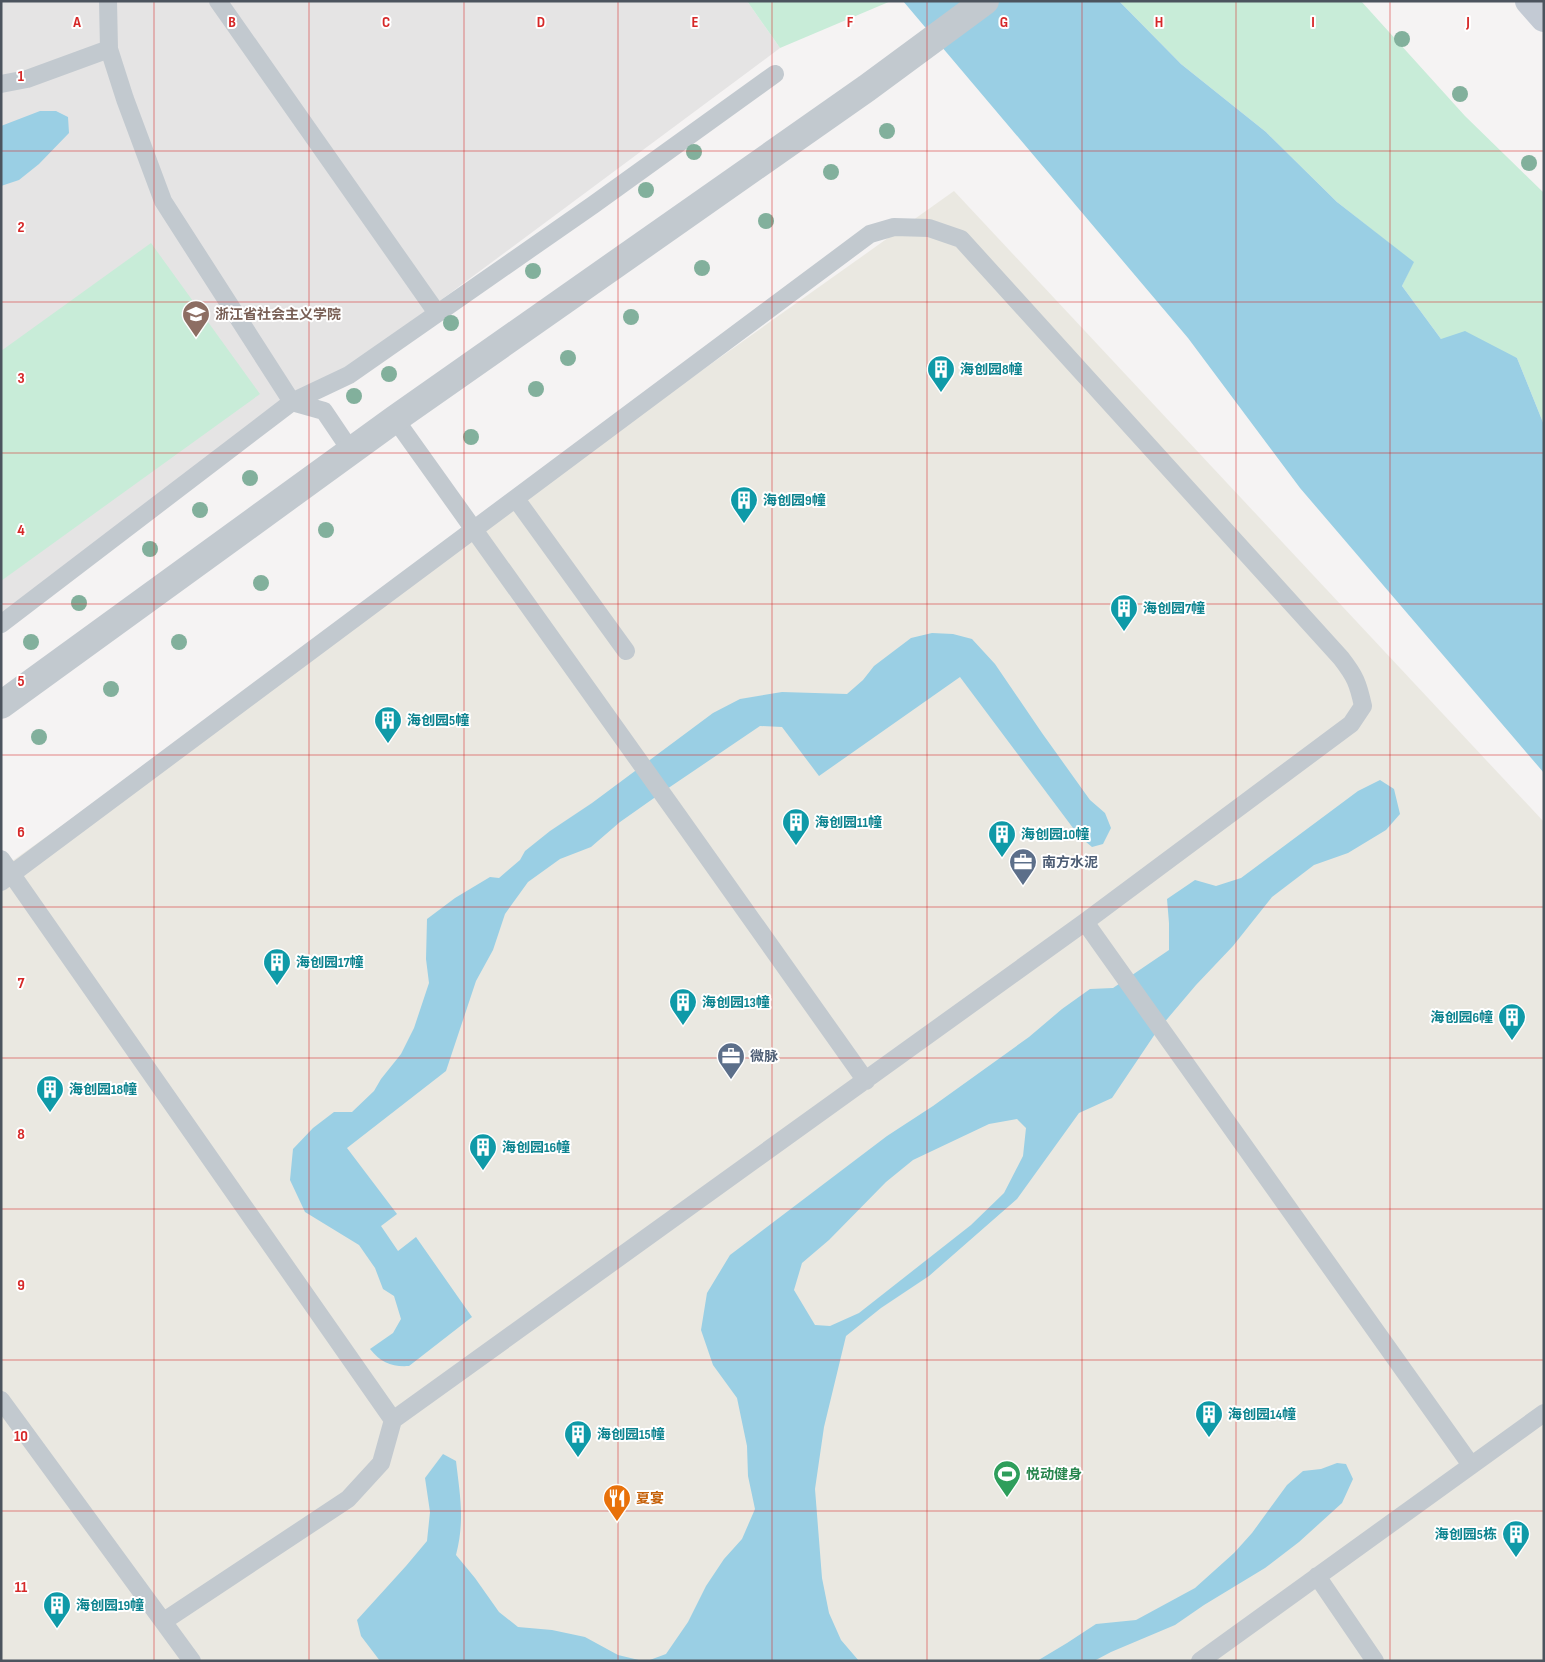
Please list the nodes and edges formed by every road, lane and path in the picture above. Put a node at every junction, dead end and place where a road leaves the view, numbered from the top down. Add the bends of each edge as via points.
1 (218, 1) edge
2 (985, 1) edge
3 (1529, 1) edge
4 (113, 2) edge
5 (1544, 18) edge
6 (109, 49) junction
7 (775, 74) dead end
8 (1, 84) edge
9 (437, 313) junction
10 (292, 402) junction
11 (395, 420) junction
12 (351, 451) junction
13 (516, 499) junction
14 (474, 530) junction
15 (1, 624) edge
16 (626, 651) dead end
17 (1, 705) edge
18 (1, 859) edge
19 (7, 878) edge
20 (1086, 922) junction
21 (866, 1081) junction
22 (1, 1400) edge
23 (1544, 1413) edge
24 (394, 1420) junction
25 (1471, 1465) junction
26 (1317, 1576) junction
27 (164, 1621) junction
28 (192, 1661) edge
29 (1200, 1661) edge
30 (1375, 1661) edge

1 - 9 lane
2 - 11 street via 867,88
3 - 5 street
4 - 6 lane
6 - 8 lane via 27,79
6 - 10 lane via 163,201
7 - 9 lane
9 - 10 lane via 349,375
10 - 12 lane via 324,411
10 - 15 lane
11 - 12 street
11 - 14 lane
12 - 17 street
13 - 14 lane
13 - 16 lane
13 - 20 lane via 870,234 894,227 929,228 961,239 1341,658 1355,676 1363,706 1351,724
14 - 19 lane
14 - 21 lane
18 - 19 lane
19 - 24 lane
20 - 21 lane
20 - 25 lane
21 - 24 lane
22 - 27 lane
23 - 25 lane
24 - 27 lane via 382,1463 348,1500
25 - 26 lane
26 - 29 lane
26 - 30 lane
27 - 28 lane

